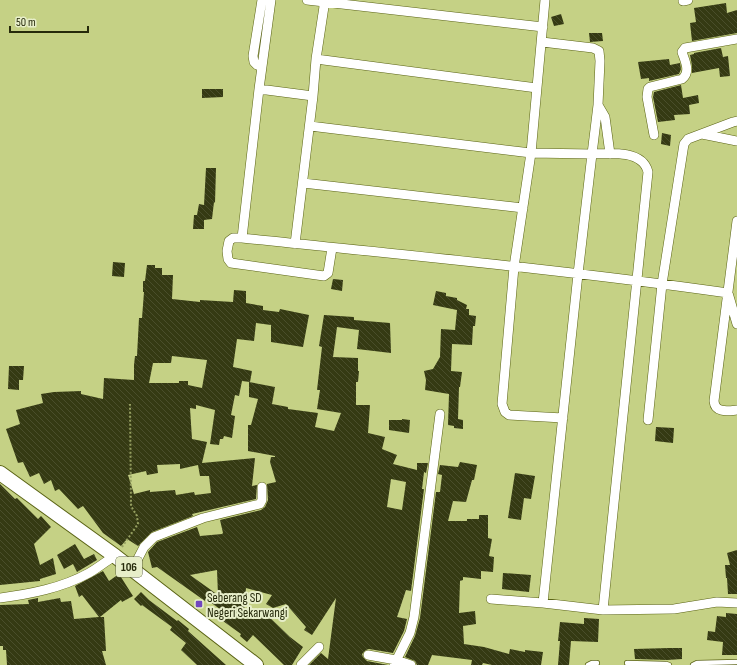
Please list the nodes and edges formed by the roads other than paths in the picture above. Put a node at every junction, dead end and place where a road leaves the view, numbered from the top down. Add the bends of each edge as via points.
1 (262, 0) edge
2 (271, 0) edge
3 (307, 0) edge
4 (545, 0) edge
5 (325, 1) edge
6 (543, 27) junction
7 (737, 39) edge
8 (542, 42) junction
9 (316, 59) junction
10 (262, 66) junction
11 (537, 88) junction
12 (259, 89) junction
13 (314, 96) junction
14 (598, 105) junction
15 (737, 122) edge
16 (310, 126) junction
17 (702, 134) junction
18 (654, 135) dead end
19 (737, 141) edge
20 (531, 153) junction
21 (592, 154) junction
22 (610, 154) junction
23 (303, 184) junction
24 (522, 208) junction
25 (737, 221) edge
26 (242, 238) junction
27 (294, 244) junction
28 (332, 248) junction
29 (514, 267) junction
30 (578, 274) junction
31 (637, 280) junction
32 (662, 284) junction
33 (728, 293) junction
34 (737, 324) edge
35 (737, 410) edge
36 (440, 414) dead end
37 (563, 418) junction
38 (648, 420) dead end
39 (0, 473) edge
40 (262, 487) dead end
41 (115, 556) junction
42 (132, 570) junction
43 (0, 598) edge
44 (491, 599) dead end
45 (737, 602) edge
46 (543, 603) junction
47 (603, 610) junction
48 (319, 647) dead end
49 (368, 655) dead end
50 (737, 662) edge
51 (395, 663) edge
52 (597, 663) dead end
53 (627, 663) dead end
54 (256, 665) edge
55 (301, 665) edge
56 (411, 665) edge
57 (588, 665) edge
58 (669, 665) edge
59 (693, 665) edge

1 - 10 street via 253,56 254,62
2 - 10 street
3 - 5 street
4 - 6 street
5 - 6 street
5 - 9 street
6 - 8 street
7 - 18 street via 686,48 682,52 687,70 685,77 648,89 647,97
8 - 11 street
8 - 14 street via 593,48 599,52
9 - 11 street
9 - 13 street
10 - 12 street
11 - 20 street
12 - 13 street
12 - 26 street
13 - 16 street
14 - 21 street
14 - 22 street via 605,118
15 - 17 street
16 - 20 street
16 - 23 street
17 - 19 street
17 - 32 street via 688,139 684,144
20 - 21 street
20 - 24 street
21 - 22 street
21 - 30 street
22 - 31 street via 636,157 647,165
23 - 24 street
23 - 27 street
24 - 29 street
25 - 33 street
26 - 27 street
26 - 28 street via 230,241 227,251 231,263 324,276 328,273
27 - 28 street
28 - 29 street
29 - 30 street
29 - 37 street via 502,404 509,415
30 - 31 street
30 - 37 street
31 - 32 street
31 - 47 street
32 - 33 street
32 - 38 street
33 - 34 street
33 - 35 street via 714,405 724,411
36 - 51 street via 414,616 410,633
37 - 46 street
39 - 41 main road, 106
40 - 42 street via 261,503 203,518 154,537 144,547
41 - 42 main road, 106
41 - 43 street via 88,573 63,584
42 - 54 main road, 106
44 - 46 street
45 - 47 street via 717,602 674,609
46 - 47 street
48 - 55 street
49 - 51 street
50 - 59 lane
51 - 56 street
52 - 57 lane
53 - 58 lane

